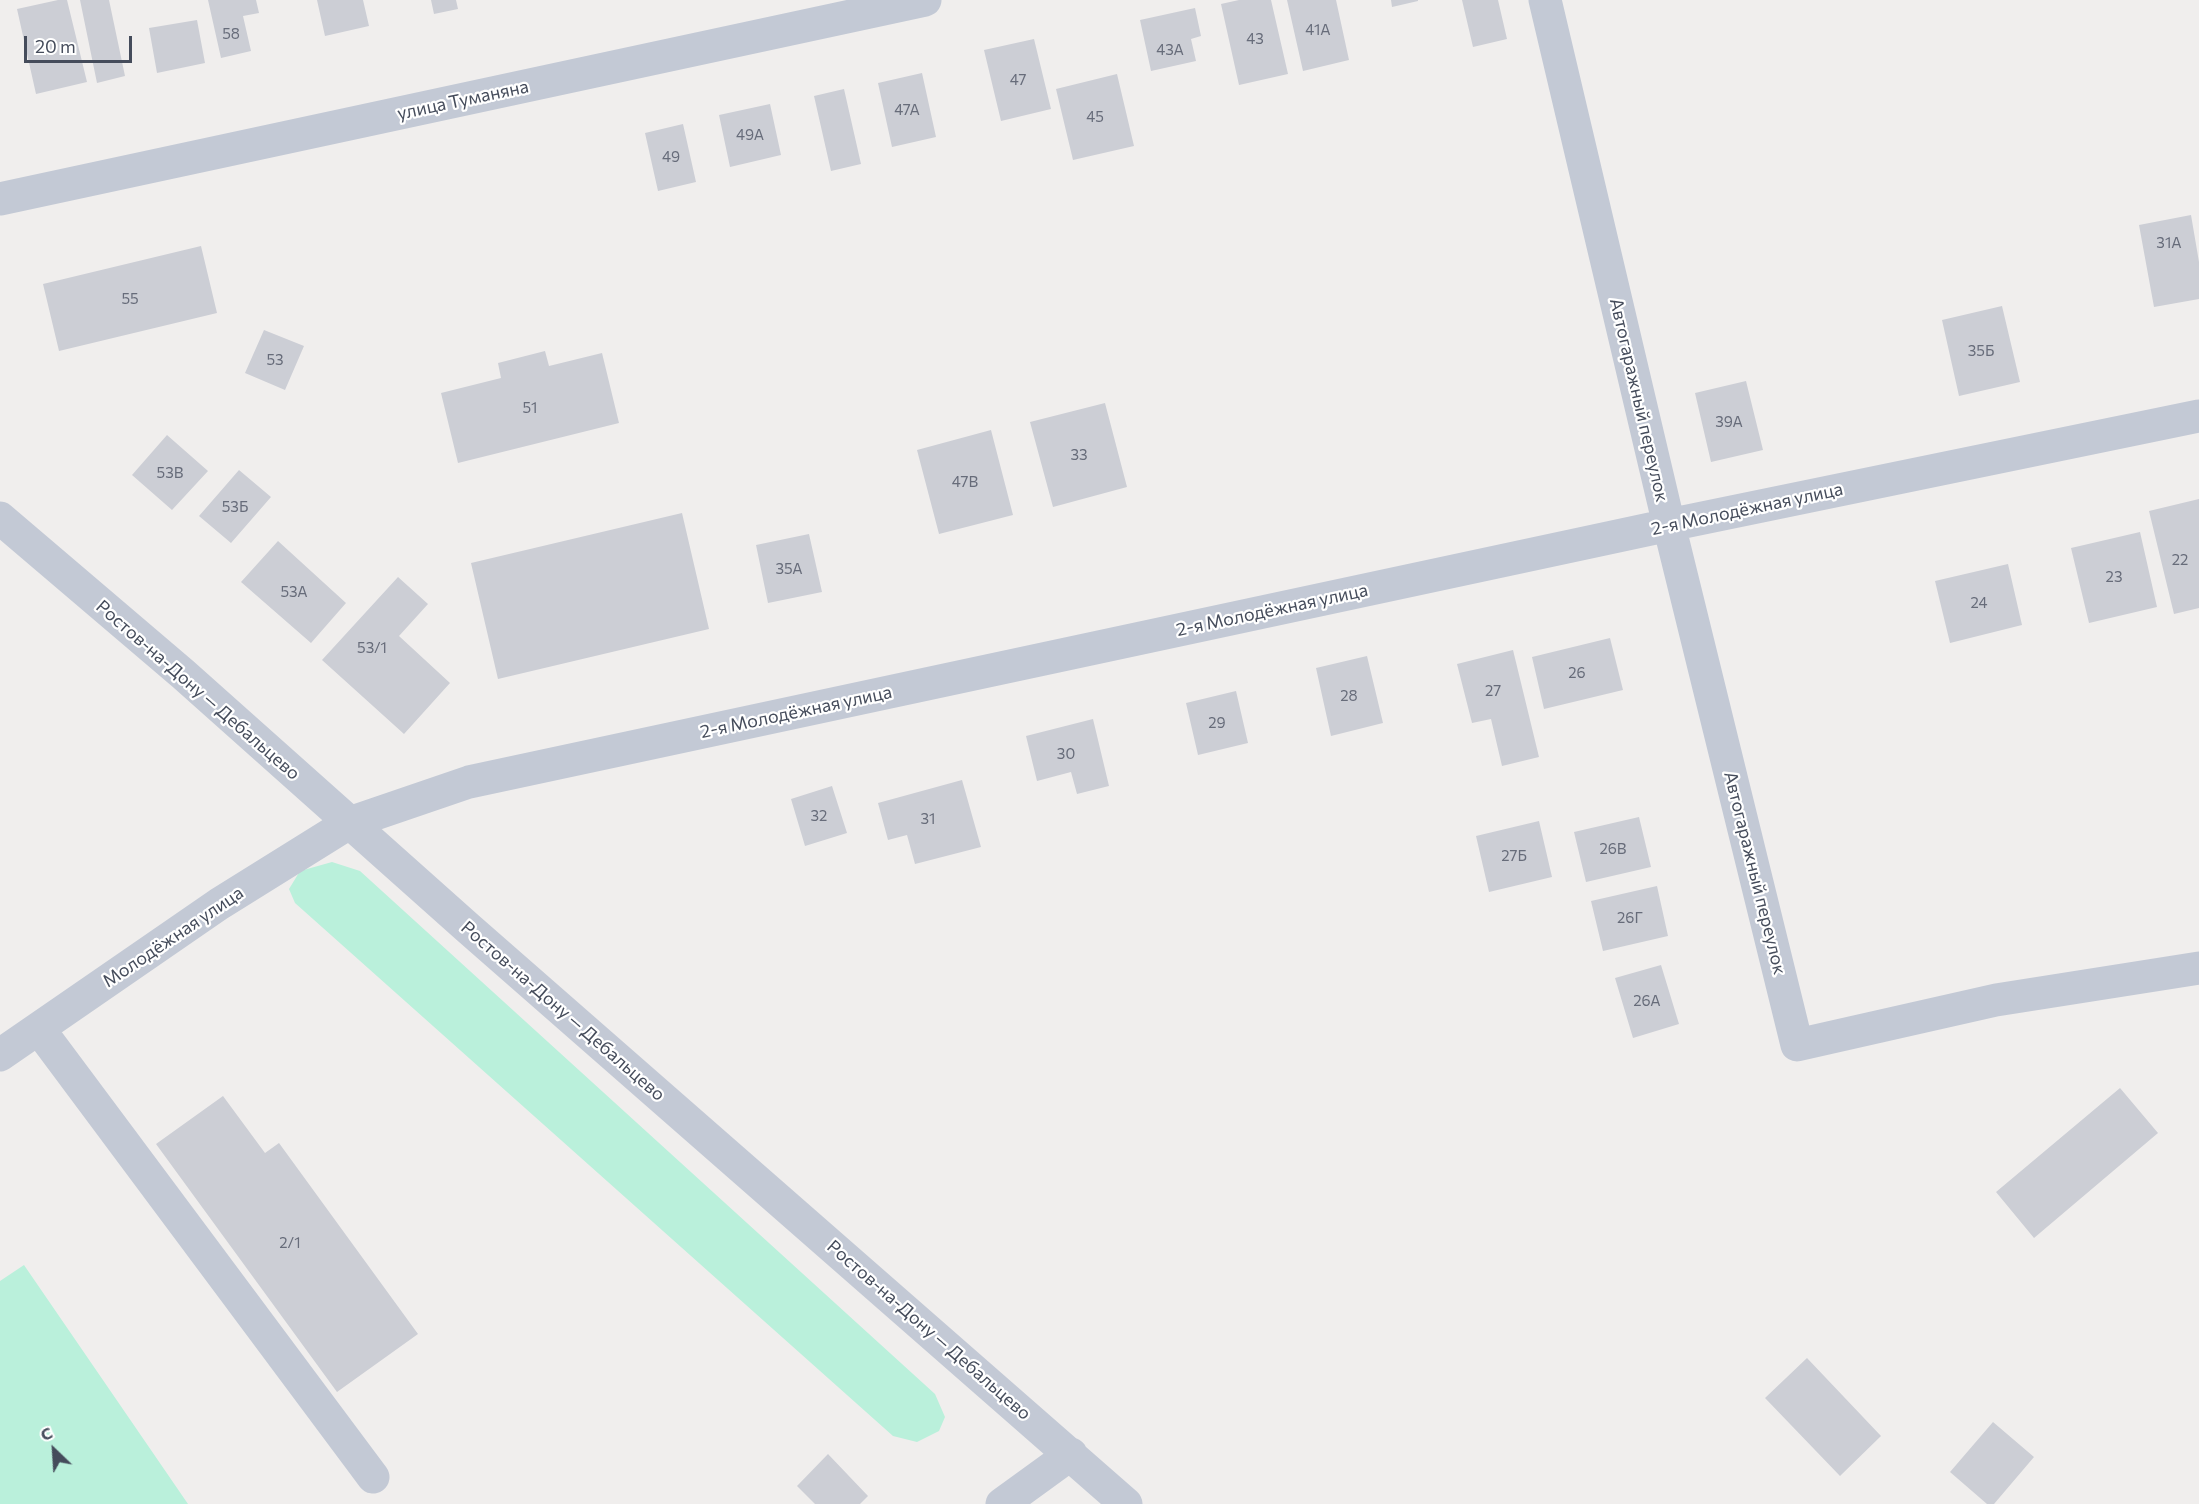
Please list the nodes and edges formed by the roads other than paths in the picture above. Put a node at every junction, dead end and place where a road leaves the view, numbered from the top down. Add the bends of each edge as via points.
1 (925, 0) edge
2 (1545, 0) edge
3 (0, 199) edge
4 (2199, 416) edge
5 (0, 518) edge
6 (1669, 525) junction
7 (349, 823) junction
8 (2199, 968) edge
9 (39, 1029) junction
10 (0, 1054) edge
11 (1071, 1454) junction
12 (373, 1477) dead end
13 (1002, 1504) edge
14 (1126, 1504) edge

1 - 3 street, улица Туманяна
2 - 6 street, Автогаражный переулок
4 - 6 street, 2-я Молодёжная улица
5 - 7 street, Ростов-на-Дону — Дебальцево
6 - 7 street, 2-я Молодёжная улица via 469,782
6 - 8 street, Автогаражный переулок via 1797,1045 1996,999
7 - 9 street, Молодёжная улица via 219,904
7 - 11 street, Ростов-на-Дону — Дебальцево
9 - 10 street, Молодёжная улица
9 - 12 street
11 - 13 street
11 - 14 street, Ростов-на-Дону — Дебальцево

